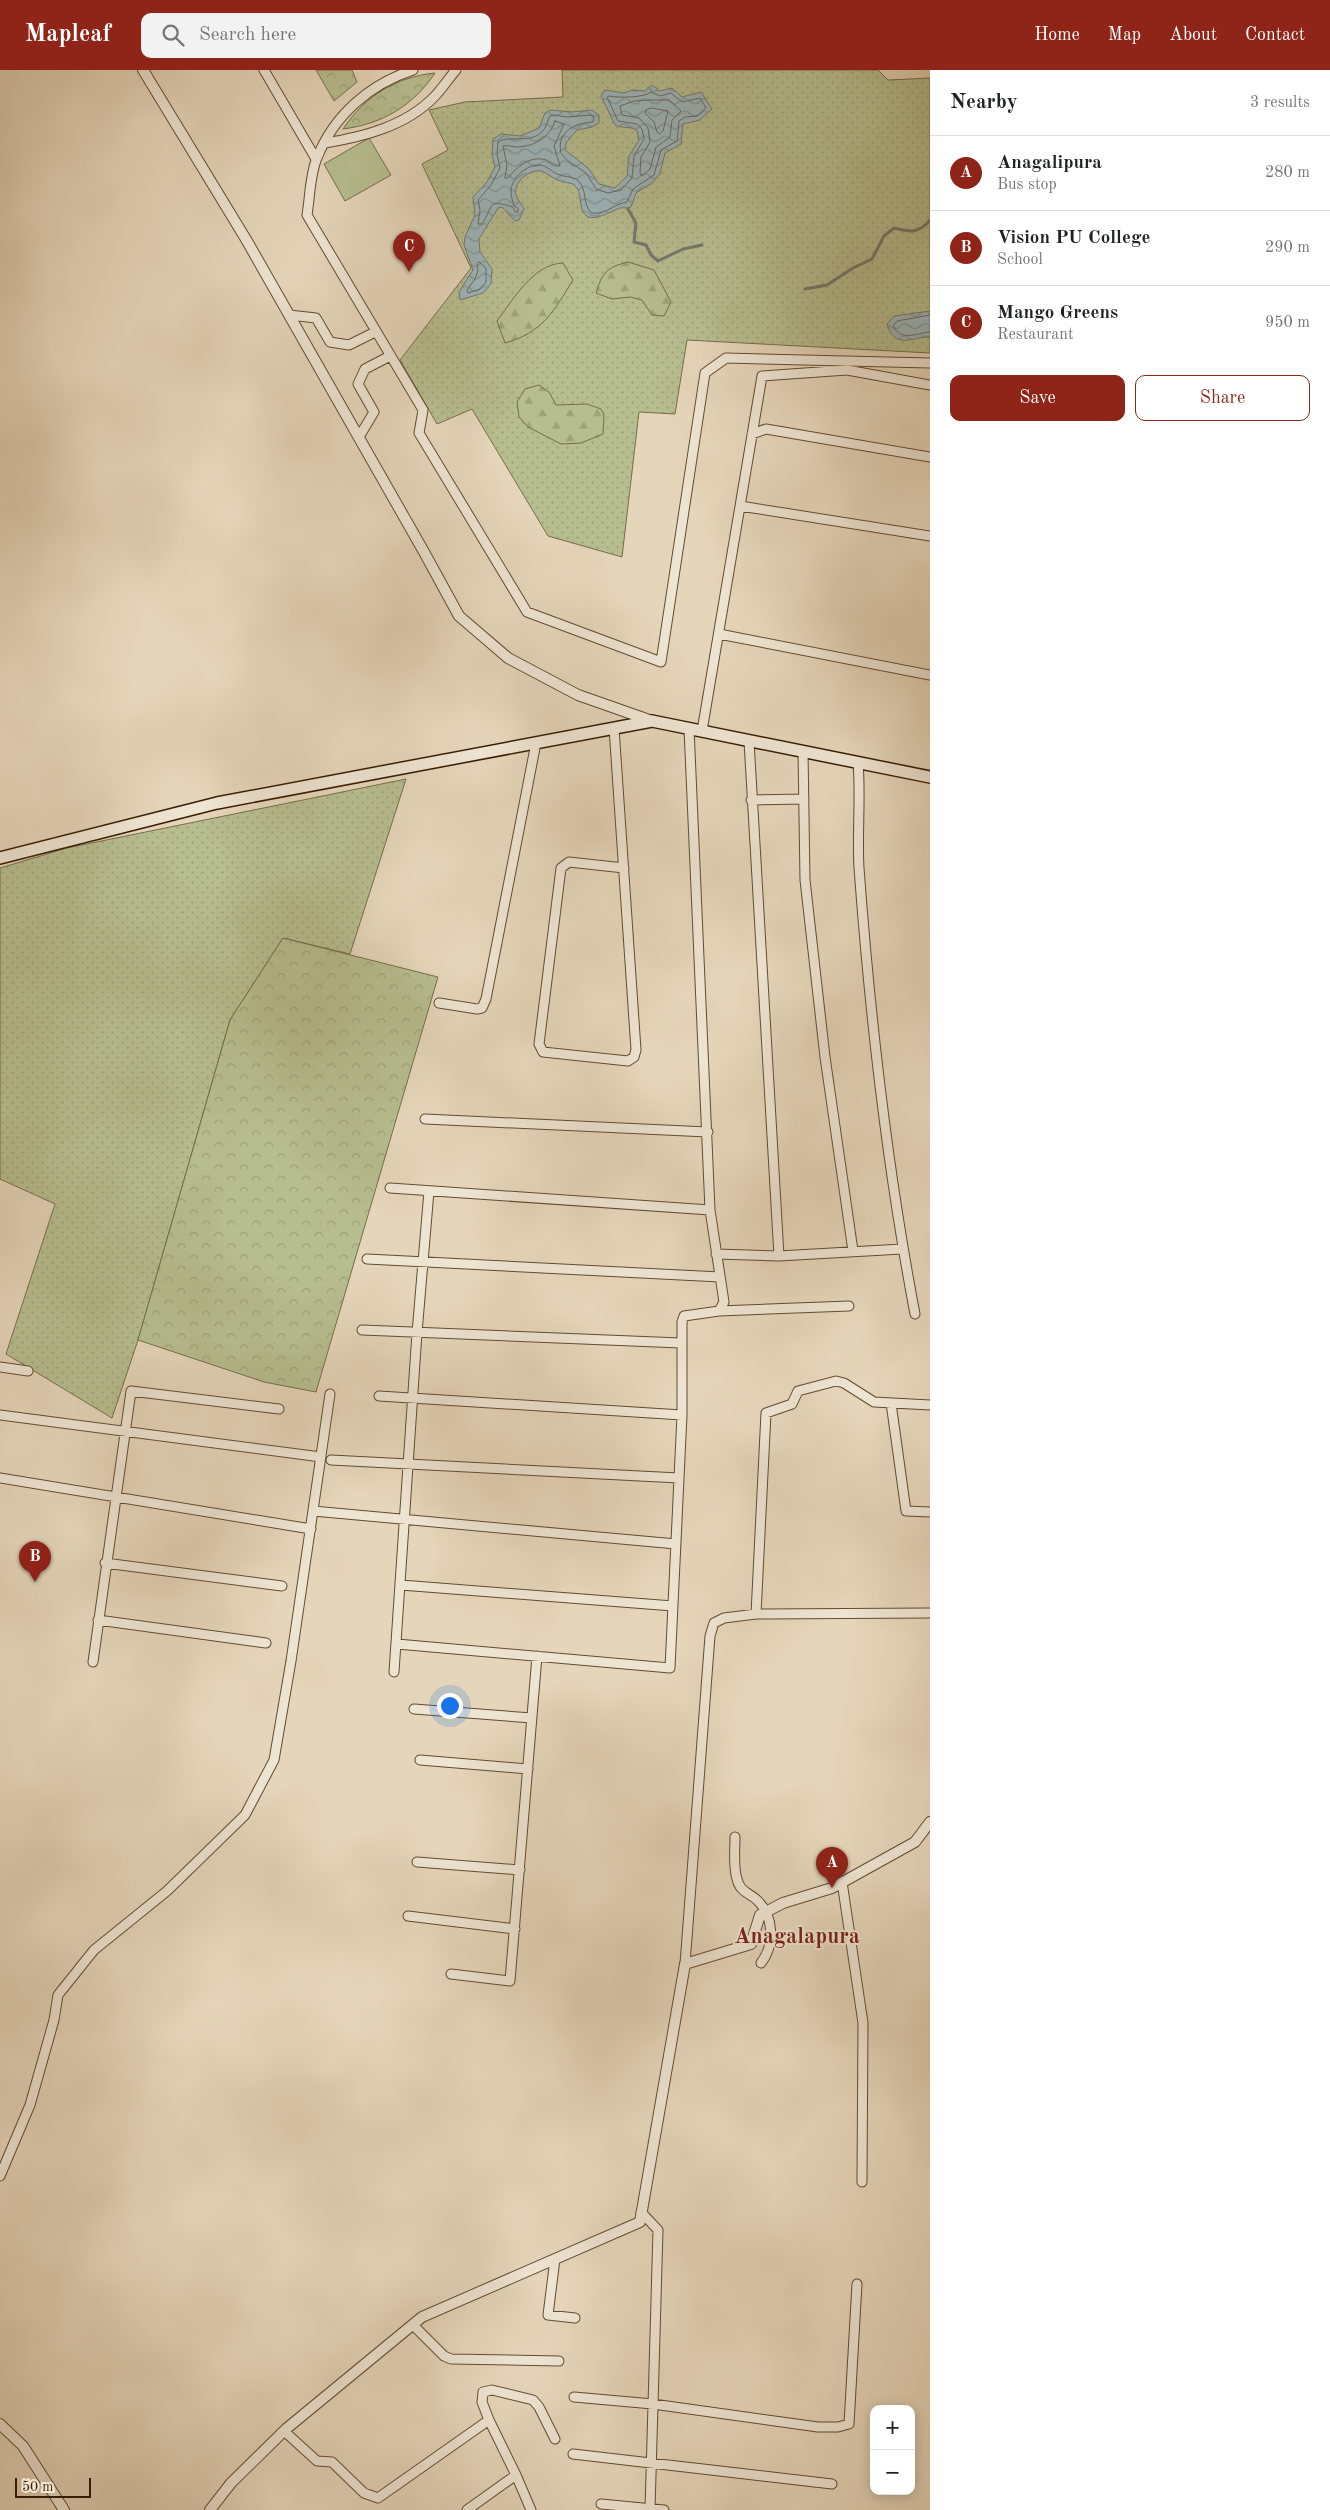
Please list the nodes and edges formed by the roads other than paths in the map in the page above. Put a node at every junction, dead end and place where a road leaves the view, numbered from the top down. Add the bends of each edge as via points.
1 (143, 70) edge
2 (264, 70) edge
3 (413, 70) edge
4 (456, 70) edge
5 (388, 74) edge
6 (325, 143) junction
7 (316, 159) junction
8 (289, 315) junction
9 (375, 332) junction
10 (390, 356) junction
11 (930, 364) edge
12 (930, 385) edge
13 (752, 434) junction
14 (358, 437) junction
15 (930, 457) edge
16 (740, 506) junction
17 (930, 536) edge
18 (719, 634) junction
19 (930, 674) edge
20 (652, 721) junction
21 (614, 728) junction
22 (690, 728) junction
23 (702, 730) junction
24 (749, 741) junction
25 (536, 743) junction
26 (803, 751) junction
27 (858, 762) junction
28 (930, 777) edge
29 (804, 799) junction
30 (751, 800) junction
31 (0, 858) edge
32 (624, 868) junction
33 (439, 1003) dead end
34 (425, 1119) dead end
35 (708, 1132) junction
36 (390, 1188) dead end
37 (429, 1191) junction
38 (710, 1210) junction
39 (902, 1249) junction
40 (853, 1251) junction
41 (716, 1254) junction
42 (779, 1256) junction
43 (367, 1259) dead end
44 (423, 1262) junction
45 (720, 1277) junction
46 (849, 1306) dead end
47 (719, 1311) junction
48 (915, 1314) dead end
49 (362, 1330) dead end
50 (417, 1333) junction
51 (681, 1343) junction
52 (0, 1367) edge
53 (28, 1371) dead end
54 (330, 1394) dead end
55 (378, 1396) dead end
56 (412, 1397) junction
57 (891, 1403) junction
58 (930, 1405) edge
59 (279, 1409) dead end
60 (0, 1415) edge
61 (682, 1415) junction
62 (126, 1432) junction
63 (326, 1459) junction
64 (408, 1466) junction
65 (0, 1478) edge
66 (679, 1478) junction
67 (117, 1496) junction
68 (314, 1511) junction
69 (930, 1512) edge
70 (405, 1519) junction
71 (311, 1529) junction
72 (676, 1544) junction
73 (105, 1563) junction
74 (401, 1585) junction
75 (282, 1586) dead end
76 (673, 1606) junction
77 (930, 1613) edge
78 (756, 1614) junction
79 (98, 1620) junction
80 (266, 1643) dead end
81 (397, 1644) junction
82 (537, 1656) junction
83 (93, 1662) dead end
84 (394, 1672) dead end
85 (414, 1709) dead end
86 (532, 1718) junction
87 (420, 1760) dead end
88 (528, 1768) junction
89 (930, 1822) edge
90 (735, 1836) dead end
91 (417, 1862) dead end
92 (520, 1870) junction
93 (842, 1882) junction
94 (766, 1912) junction
95 (408, 1916) dead end
96 (515, 1929) junction
97 (761, 1963) dead end
98 (686, 1964) junction
99 (451, 1974) dead end
100 (0, 2176) edge
101 (862, 2182) dead end
102 (641, 2212) junction
103 (555, 2259) junction
104 (857, 2284) dead end
105 (575, 2318) dead end
106 (413, 2324) junction
107 (559, 2361) dead end
108 (574, 2397) dead end
109 (653, 2404) junction
110 (489, 2420) junction
111 (0, 2424) edge
112 (284, 2431) junction
113 (555, 2439) dead end
114 (573, 2454) dead end
115 (652, 2461) junction
116 (516, 2475) junction
117 (832, 2484) dead end
118 (601, 2504) dead end
119 (650, 2509) edge
120 (64, 2510) edge
121 (210, 2510) edge
122 (467, 2510) edge
123 (531, 2510) edge
124 (664, 2510) edge

1 - 8 street
2 - 7 street
3 - 5 street
4 - 6 street via 433,98 402,121 361,137
5 - 6 street via 348,107
6 - 7 street
7 - 9 street via 307,215
8 - 9 street via 316,318 330,342 349,346
8 - 14 street
9 - 10 street
10 - 11 street via 422,410 419,433 527,612 661,662 705,373 726,358
10 - 14 street via 365,369 358,384 374,412
12 - 13 street via 847,370 762,376
13 - 15 street via 766,429
13 - 16 street
14 - 20 street via 458,616 508,658 578,695
16 - 17 street
16 - 18 street
18 - 19 street
18 - 23 street
20 - 21 main road
20 - 22 main road
21 - 25 main road
21 - 32 street
22 - 23 main road
22 - 35 street
23 - 24 main road
24 - 26 main road
24 - 30 street
25 - 31 main road via 217,803
25 - 33 street via 486,999 482,1008 477,1009
26 - 27 main road
26 - 29 street
27 - 28 main road
27 - 39 street via 859,866 879,1078
29 - 30 street
29 - 40 street via 808,900 825,1057
30 - 42 street
32 - 32 street via 569,862 561,868 539,1044 543,1052 628,1062 634,1057
34 - 35 street
35 - 38 street
36 - 37 street
37 - 38 street
37 - 44 street
38 - 41 street
39 - 40 street
39 - 48 street
40 - 42 street
41 - 42 street
41 - 45 street
43 - 44 street
44 - 45 street
44 - 50 street
45 - 47 street via 724,1302
46 - 47 street
47 - 51 street via 684,1316
49 - 50 street
50 - 51 street
50 - 56 street
51 - 61 street
52 - 53 street
54 - 63 street
55 - 56 street
56 - 61 street
56 - 64 street
57 - 58 street
57 - 69 street via 906,1511
57 - 78 street via 871,1401 836,1381 798,1391 792,1404 766,1413
59 - 62 street via 131,1391
60 - 62 street
61 - 66 street
62 - 63 street
62 - 67 street
63 - 64 street
63 - 68 street
64 - 66 street
64 - 70 street
65 - 67 street
66 - 72 street
67 - 71 street
67 - 73 street
68 - 70 street
68 - 71 street
70 - 72 street
70 - 74 street
71 - 100 street via 274,1760 245,1815 167,1891 94,1950 58,1995 30,2106
72 - 76 street
73 - 75 street
73 - 79 street
74 - 76 street
74 - 81 street
76 - 82 street via 670,1668
77 - 78 street
78 - 98 street via 724,1618 714,1623 710,1636
79 - 80 street
79 - 83 street
81 - 82 street
81 - 84 street
82 - 86 street
85 - 86 street
86 - 88 street
87 - 88 street
88 - 92 street
89 - 93 street via 915,1842
90 - 94 street via 736,1879 742,1891 756,1899
91 - 92 street
92 - 96 street
93 - 94 street
93 - 101 street via 863,2023
94 - 97 street via 771,1948
94 - 98 street via 760,1915 751,1944
95 - 96 street
96 - 99 street via 510,1981
98 - 102 street
102 - 103 street via 640,2222
102 - 109 street via 658,2230
103 - 105 street via 548,2315
103 - 106 street via 422,2317
104 - 109 street via 849,2424 818,2428
106 - 107 street via 444,2356 451,2359
106 - 112 street
108 - 109 street
109 - 115 street
110 - 112 street via 378,2498 364,2493 332,2462 317,2461
110 - 113 street via 482,2402 484,2392 492,2390 533,2400
110 - 116 street
111 - 120 street via 22,2446
112 - 121 street via 231,2483
114 - 115 street
115 - 117 street
115 - 119 street
116 - 122 street
116 - 123 street
118 - 119 street
119 - 124 street

